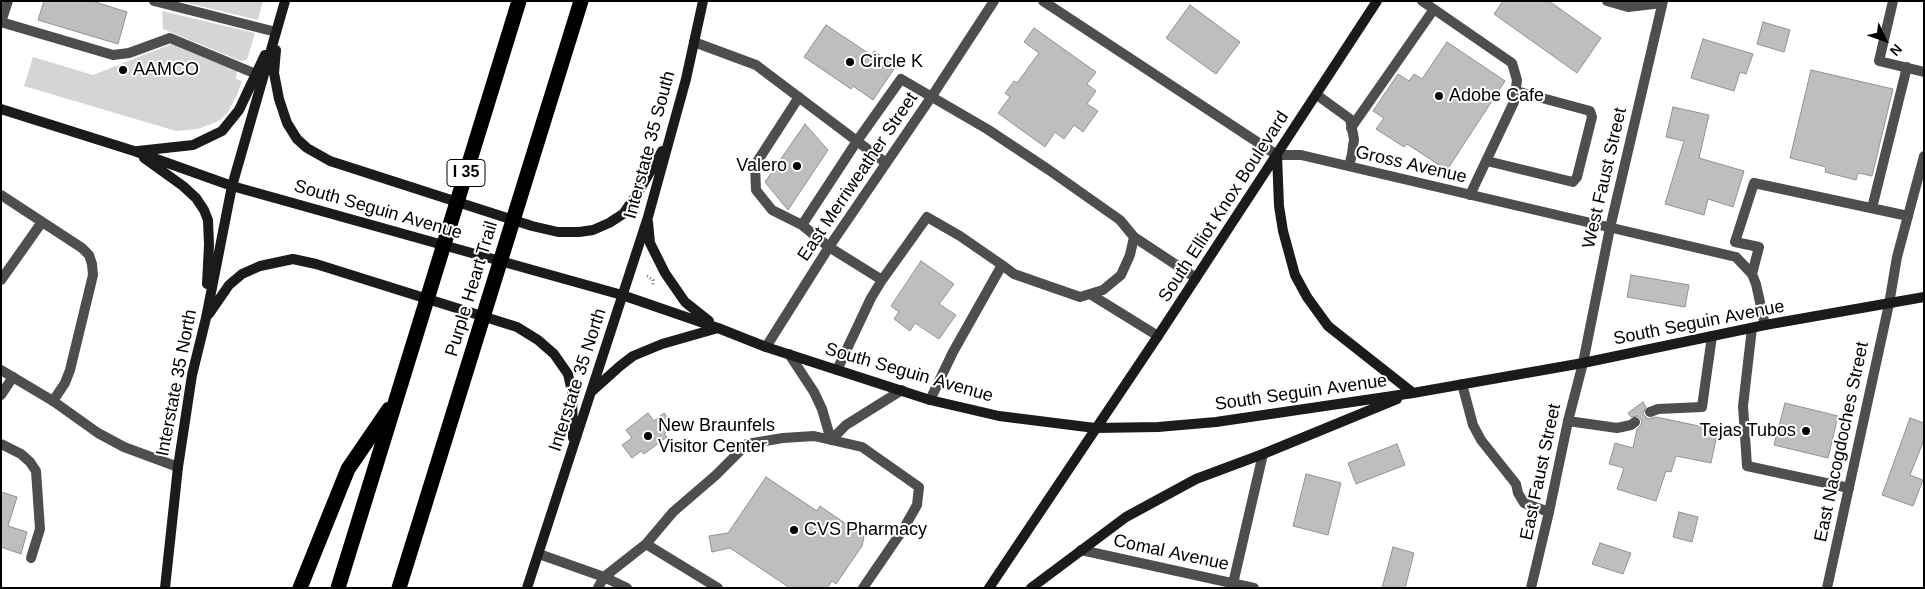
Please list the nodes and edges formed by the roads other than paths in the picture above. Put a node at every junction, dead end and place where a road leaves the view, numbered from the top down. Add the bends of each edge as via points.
1 (8, 1) edge
2 (154, 1) edge
3 (285, 1) edge
4 (520, 1) edge
5 (581, 1) edge
6 (703, 1) edge
7 (994, 1) edge
8 (1043, 1) edge
9 (1377, 1) edge
10 (1422, 1) edge
11 (1607, 1) edge
12 (1893, 1) edge
13 (1662, 2) edge
14 (1434, 9) junction
15 (1, 22) edge
16 (276, 32) junction
17 (694, 42) junction
18 (1924, 60) edge
19 (1907, 67) junction
20 (1922, 72) edge
21 (256, 74) junction
22 (1516, 91) junction
23 (1316, 94) junction
24 (932, 96) junction
25 (799, 97) junction
26 (1, 109) edge
27 (1351, 128) junction
28 (670, 137) junction
29 (857, 141) junction
30 (134, 151) junction
31 (1277, 155) junction
32 (1924, 156) edge
33 (1487, 161) junction
34 (886, 163) junction
35 (1349, 166) junction
36 (232, 186) junction
37 (1, 195) edge
38 (1470, 195) junction
39 (1872, 208) junction
40 (1908, 216) junction
41 (648, 217) junction
42 (42, 222) junction
43 (802, 225) junction
44 (1610, 228) junction
45 (1134, 237) junction
46 (829, 247) junction
47 (1002, 266) junction
48 (1752, 274) junction
49 (1196, 278) junction
50 (1, 280) edge
51 (882, 280) junction
52 (1090, 294) junction
53 (622, 295) junction
54 (1924, 297) edge
55 (1890, 304) junction
56 (206, 318) junction
57 (1765, 325) junction
58 (718, 328) junction
59 (1752, 328) junction
60 (1158, 336) junction
61 (1712, 336) junction
62 (766, 347) junction
63 (789, 354) junction
64 (1583, 363) junction
65 (1, 370) edge
66 (837, 370) junction
67 (13, 377) junction
68 (1462, 384) junction
69 (902, 390) junction
70 (590, 393) junction
71 (1413, 393) junction
72 (1, 395) edge
73 (398, 395) junction
74 (930, 400) junction
75 (53, 401) junction
76 (1654, 411) dead end
77 (1568, 421) junction
78 (1633, 424) dead end
79 (1095, 428) junction
80 (831, 440) junction
81 (1, 444) edge
82 (573, 449) junction
83 (1263, 454) junction
84 (178, 467) junction
85 (1849, 488) junction
86 (1549, 512) junction
87 (646, 544) junction
88 (1081, 550) junction
89 (539, 554) junction
90 (31, 558) dead end
91 (604, 577) junction
92 (1233, 585) edge
93 (165, 588) edge
94 (300, 588) edge
95 (338, 588) edge
96 (399, 588) edge
97 (527, 588) edge
98 (598, 588) edge
99 (628, 588) edge
100 (718, 588) edge
101 (863, 588) edge
102 (989, 588) edge
103 (1031, 588) edge
104 (1254, 588) edge
105 (1531, 588) edge
106 (1827, 588) edge

1 - 15 street
2 - 16 street
3 - 16 main road
4 - 73 highway, I 35
5 - 96 highway, Purple Heart Trail
6 - 17 main road, Interstate 35 South
7 - 24 street, East Merriweather Street
8 - 31 street
9 - 23 main road, South Elliot Knox Boulevard
10 - 14 street
11 - 13 street via 1628,7
12 - 19 street via 1879,61
13 - 44 street, West Faust Street
14 - 22 street via 1512,63 1517,80
14 - 27 street
15 - 21 street via 113,55 129,53 170,38
16 - 21 main road
16 - 28 main road via 274,73 280,100 287,123 307,148 330,161 532,226 558,232 579,232 609,223 622,214 639,191
16 - 36 main road
17 - 25 street via 756,64
17 - 28 main road, Interstate 35 South
18 - 20 street
19 - 20 street
19 - 39 street
21 - 30 main road via 239,110 222,131 211,138 193,145
22 - 33 street
22 - 33 street via 1590,111 1592,117 1578,177 1573,182
23 - 27 street via 1350,119
23 - 31 main road, South Elliot Knox Boulevard
24 - 29 street via 901,79
24 - 34 street, East Merriweather Street
24 - 45 street via 1099,204 1120,220
25 - 29 street
25 - 43 street via 755,165 756,190 772,210
26 - 30 main road, South Seguin Avenue
27 - 35 street via 1354,140
28 - 41 main road, Interstate 35 South
29 - 34 street
29 - 43 street
30 - 36 main road, South Seguin Avenue
30 - 56 main road via 183,186 204,210 208,220 209,245
31 - 35 street, Gross Avenue via 1302,155
31 - 49 main road, South Elliot Knox Boulevard
31 - 71 main road via 1283,231 1295,275 1307,297 1328,326
32 - 40 street, East Nacogdoches Street
33 - 38 street
34 - 46 street, East Merriweather Street
35 - 38 street, Gross Avenue
36 - 53 main road, South Seguin Avenue
36 - 56 main road, Interstate 35 North
37 - 42 street
38 - 44 street, Gross Avenue
39 - 40 street
39 - 48 street via 1754,182 1735,242 1759,247
40 - 55 street, East Nacogdoches Street via 1897,257
41 - 53 main road, Interstate 35 South
41 - 58 main road via 650,243 665,273 685,302
42 - 50 street
42 - 75 street via 86,252 93,270 70,370
43 - 46 street
44 - 48 street, Gross Avenue via 1736,257
44 - 64 street, West Faust Street
45 - 49 street
45 - 52 street via 1121,275 1103,290
46 - 51 street
46 - 62 street, East Merriweather Street
47 - 51 street via 927,217
47 - 52 street via 1014,274 1058,290 1080,296
47 - 74 street via 952,352
48 - 57 street, Gross Avenue
49 - 60 main road, South Elliot Knox Boulevard
51 - 66 street
52 - 60 street
53 - 58 main road, South Seguin Avenue
53 - 70 main road, Interstate 35 North
54 - 55 main road, South Seguin Avenue
55 - 57 main road, South Seguin Avenue
55 - 85 street, East Nacogdoches Street
56 - 82 main road via 242,274 260,266 293,259 517,327 554,354 568,374 572,392
56 - 84 main road, Interstate 35 North via 192,375
57 - 59 main road, South Seguin Avenue
58 - 62 main road, South Seguin Avenue
58 - 70 main road via 633,356
59 - 61 main road, South Seguin Avenue
59 - 85 street via 1742,406 1747,466
60 - 79 main road, South Elliot Knox Boulevard
61 - 64 main road, South Seguin Avenue
61 - 76 street via 1702,407
62 - 63 main road, South Seguin Avenue
63 - 66 main road, South Seguin Avenue
63 - 80 street via 814,392
64 - 68 main road, South Seguin Avenue
64 - 77 street, East Faust Street
65 - 67 street
66 - 69 main road, South Seguin Avenue
67 - 72 street
67 - 75 street
68 - 71 main road, South Seguin Avenue
68 - 86 street via 1473,426 1481,440 1516,484 1524,503
69 - 74 main road, South Seguin Avenue
69 - 80 street via 846,425
70 - 82 main road, Interstate 35 North
71 - 79 main road, South Seguin Avenue via 1216,422
71 - 83 main road
73 - 94 highway via 348,469
73 - 95 highway, I 35
74 - 79 main road, South Seguin Avenue via 999,416
75 - 84 street via 98,433
77 - 78 street via 1617,428
77 - 86 street, East Faust Street
79 - 102 main road, South Elliot Knox Boulevard
80 - 87 street via 814,436 748,444 673,512
80 - 101 street via 862,447 919,487 917,505
81 - 90 street via 21,454 36,471 40,529
82 - 89 main road, Interstate 35 North
83 - 88 main road via 1196,479 1126,517
83 - 92 street
84 - 93 main road, Interstate 35 North
85 - 106 street, East Nacogdoches Street
86 - 105 street, East Faust Street
87 - 91 street
87 - 100 street
88 - 92 street, Comal Avenue
88 - 103 main road
89 - 91 street
89 - 97 main road, Interstate 35 North
91 - 98 street
91 - 99 street
92 - 104 street, Comal Avenue

